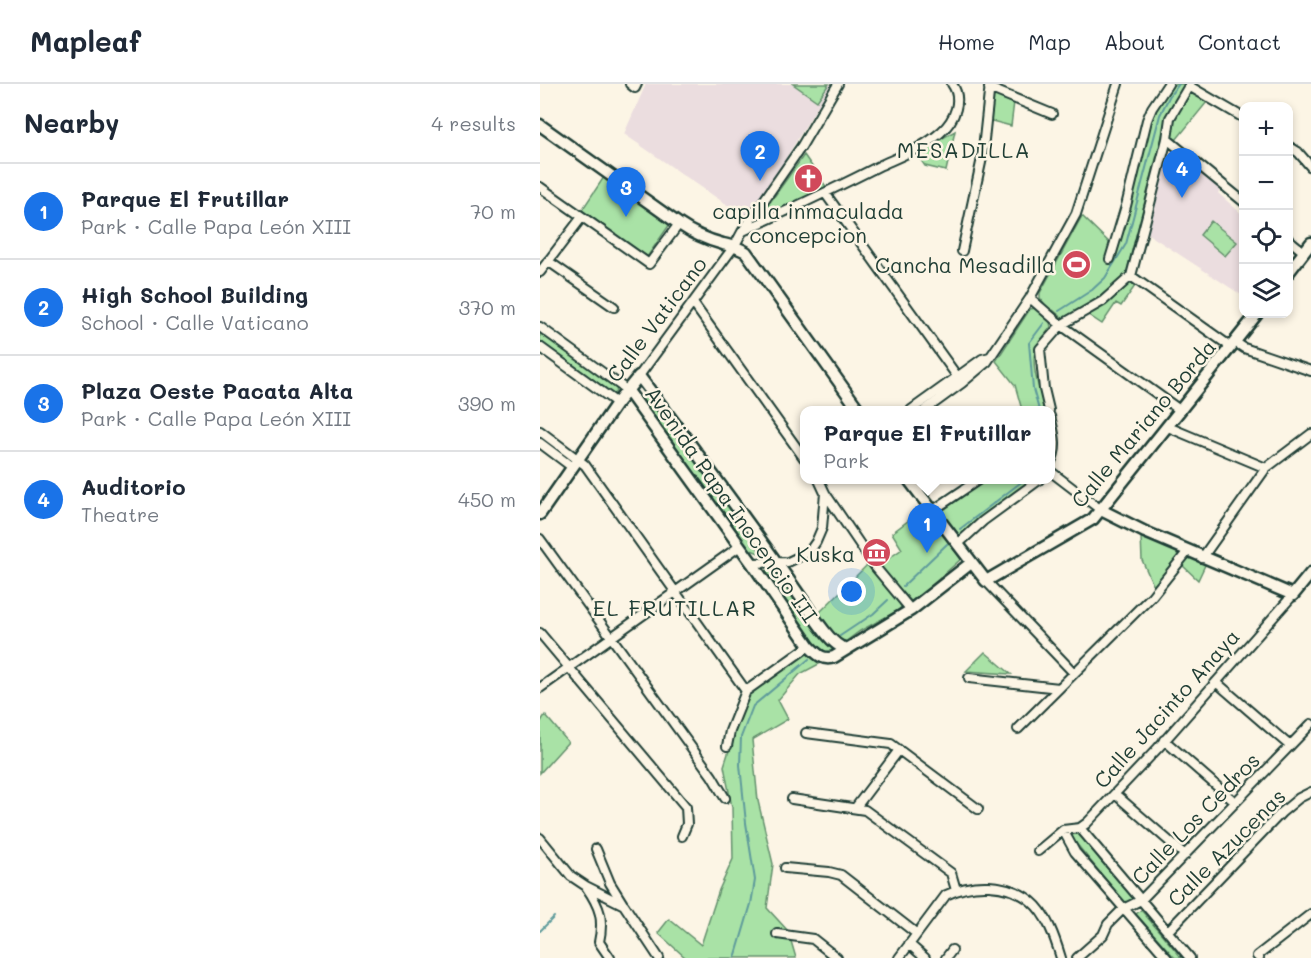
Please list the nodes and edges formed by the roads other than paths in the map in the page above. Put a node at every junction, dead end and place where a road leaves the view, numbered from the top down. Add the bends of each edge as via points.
1 (838, 84) edge
2 (952, 84) edge
3 (1118, 84) edge
4 (1168, 84) edge
5 (1189, 85) edge
6 (990, 86) edge
7 (1052, 114) dead end
8 (1239, 115) edge
9 (540, 125) edge
10 (1167, 139) junction
11 (1293, 149) edge
12 (1311, 167) edge
13 (540, 187) edge
14 (825, 193) junction
15 (1239, 198) edge
16 (582, 217) junction
17 (678, 224) junction
18 (742, 232) junction
19 (1293, 241) edge
20 (735, 245) junction
21 (1308, 248) edge
22 (962, 251) dead end
23 (1110, 259) dead end
24 (548, 261) junction
25 (1293, 267) edge
26 (540, 272) edge
27 (1131, 276) junction
28 (1030, 298) junction
29 (693, 303) junction
30 (614, 307) dead end
31 (1254, 318) edge
32 (1061, 325) junction
33 (540, 327) edge
34 (1233, 345) junction
35 (540, 348) edge
36 (1311, 371) edge
37 (639, 376) junction
38 (960, 380) junction
39 (628, 391) junction
40 (617, 403) junction
41 (855, 406) edge
42 (919, 406) edge
43 (931, 406) edge
44 (1048, 406) edge
45 (1180, 411) junction
46 (1168, 426) junction
47 (540, 431) edge
48 (1311, 434) edge
49 (540, 443) edge
50 (800, 452) edge
51 (575, 463) junction
52 (1266, 468) junction
53 (1055, 475) edge
54 (823, 484) edge
55 (912, 484) edge
56 (972, 484) edge
57 (1034, 484) edge
58 (825, 493) junction
59 (1101, 510) junction
60 (933, 511) junction
61 (540, 514) edge
62 (540, 539) edge
63 (958, 544) junction
64 (740, 546) junction
65 (1188, 550) junction
66 (1202, 558) junction
67 (776, 561) junction
68 (971, 562) junction
69 (752, 563) junction
70 (1311, 573) edge
71 (986, 581) junction
72 (676, 592) junction
73 (1293, 595) junction
74 (911, 610) junction
75 (540, 633) edge
76 (612, 637) junction
77 (809, 646) junction
78 (846, 648) junction
79 (570, 667) junction
80 (1074, 673) junction
81 (969, 678) dead end
82 (1216, 682) junction
83 (540, 688) edge
84 (1059, 688) junction
85 (746, 691) junction
86 (1311, 724) edge
87 (1018, 729) dead end
88 (806, 733) dead end
89 (1164, 740) junction
90 (727, 746) dead end
91 (1290, 746) junction
92 (899, 750) junction
93 (1311, 792) edge
94 (1115, 794) junction
95 (725, 798) dead end
96 (792, 799) dead end
97 (1235, 802) junction
98 (856, 807) junction
99 (978, 809) dead end
100 (1080, 828) junction
101 (1063, 830) junction
102 (682, 836) dead end
103 (540, 838) edge
104 (596, 849) dead end
105 (1038, 851) dead end
106 (1185, 855) junction
107 (785, 868) dead end
108 (586, 886) junction
109 (956, 890) junction
110 (1141, 900) junction
111 (624, 905) junction
112 (1123, 909) junction
113 (1311, 915) edge
114 (1168, 931) junction
115 (777, 934) dead end
116 (917, 934) junction
117 (909, 944) junction
118 (952, 950) dead end
119 (1258, 957) edge
120 (610, 958) edge
121 (659, 958) edge
122 (837, 958) edge
123 (898, 958) edge
124 (925, 958) edge
125 (946, 958) edge
126 (1061, 958) edge
127 (1077, 958) edge
128 (1167, 958) edge
129 (1190, 958) edge

1 - 18 street, Calle Vaticano via 801,147
2 - 14 street via 958,101 949,124 940,134
3 - 28 street via 1077,214
4 - 23 street via 1147,120
5 - 8 street
5 - 10 street via 1170,118
6 - 7 street
6 - 22 street via 982,158
9 - 17 street
10 - 15 street
10 - 27 street
11 - 12 street
13 - 16 street
14 - 18 street
14 - 38 street
16 - 17 street via 649,264
16 - 24 street
17 - 20 street via 690,232
18 - 20 street, Calle Vaticano
19 - 21 street
20 - 29 street, Calle Vaticano
20 - 41 street via 746,252
21 - 25 street
24 - 26 street
24 - 30 street
27 - 32 street via 1103,301
27 - 34 street
28 - 32 street
28 - 38 street via 979,370
29 - 37 street, Calle Vaticano
29 - 50 street
31 - 34 street, Calle Mariano Borda
32 - 44 street via 1040,348
32 - 45 street
33 - 39 street, Avenida Papa Inocencio III
34 - 36 street
34 - 45 street, Calle Mariano Borda
35 - 40 street, Avenida Papa Inocencio III
37 - 39 street, Calle Vaticano
37 - 67 street, Avenida Papa Inocencio III
38 - 42 street
38 - 43 street
39 - 40 street, Calle Vaticano
39 - 64 street, Avenida Papa Inocencio III
40 - 51 street, Calle Vaticano
45 - 46 street, Calle Mariano Borda
46 - 52 street
46 - 59 street, Calle Mariano Borda
47 - 51 street
48 - 52 street
49 - 51 street
51 - 61 street, Calle Vaticano
51 - 72 street via 585,465
52 - 66 street
53 - 59 street
54 - 58 street
55 - 60 street
56 - 60 street
57 - 63 street
58 - 67 street via 822,528 816,542 798,559
58 - 74 street via 876,568
59 - 65 street
59 - 71 street, Calle Mariano Borda via 1082,526
60 - 63 street
62 - 76 street
63 - 68 street
64 - 69 street, Avenida Papa Inocencio III
64 - 72 street
65 - 66 street
65 - 80 street via 1152,596
66 - 73 street
67 - 69 street
67 - 78 street, Avenida Papa Inocencio III via 837,646
68 - 71 street
68 - 74 street
69 - 77 street, Avenida Papa Inocencio III
70 - 73 street, Calle Jacinto Anaya
71 - 80 street
72 - 76 street
72 - 85 street
73 - 82 street, Calle Jacinto Anaya
74 - 78 street
75 - 79 street
76 - 79 street
76 - 95 street
77 - 78 street, Avenida Papa Inocencio III via 827,658
77 - 85 street
79 - 83 street
79 - 102 street via 686,807 687,824
80 - 84 street
81 - 84 street
82 - 89 street, Calle Jacinto Anaya
82 - 91 street
84 - 87 street
85 - 90 street via 729,731
86 - 91 street, Calle Los Cedros
88 - 92 street via 891,744
89 - 94 street, Calle Jacinto Anaya
89 - 97 street
91 - 97 street, Calle Los Cedros
92 - 98 street
92 - 99 street
93 - 114 street, Calle Azucenas via 1281,813
94 - 100 street, Calle Jacinto Anaya
94 - 106 street
96 - 98 street
97 - 106 street, Calle Los Cedros
98 - 109 street via 951,873
100 - 101 street
100 - 110 street
101 - 105 street
101 - 112 street via 1075,852
103 - 108 street via 571,876
104 - 111 street
106 - 110 street, Calle Los Cedros
107 - 116 street via 841,875
108 - 111 street
108 - 120 street via 597,903 602,926 599,942
109 - 116 street via 946,895
109 - 126 street via 993,886 1031,901 1050,928
110 - 112 street, Calle Los Cedros
110 - 114 street
111 - 121 street
112 - 127 street, Calle Los Cedros via 1103,935
112 - 128 street
113 - 119 street
114 - 129 street
115 - 122 street via 813,939
116 - 117 street
117 - 123 street
117 - 124 street
118 - 125 street

